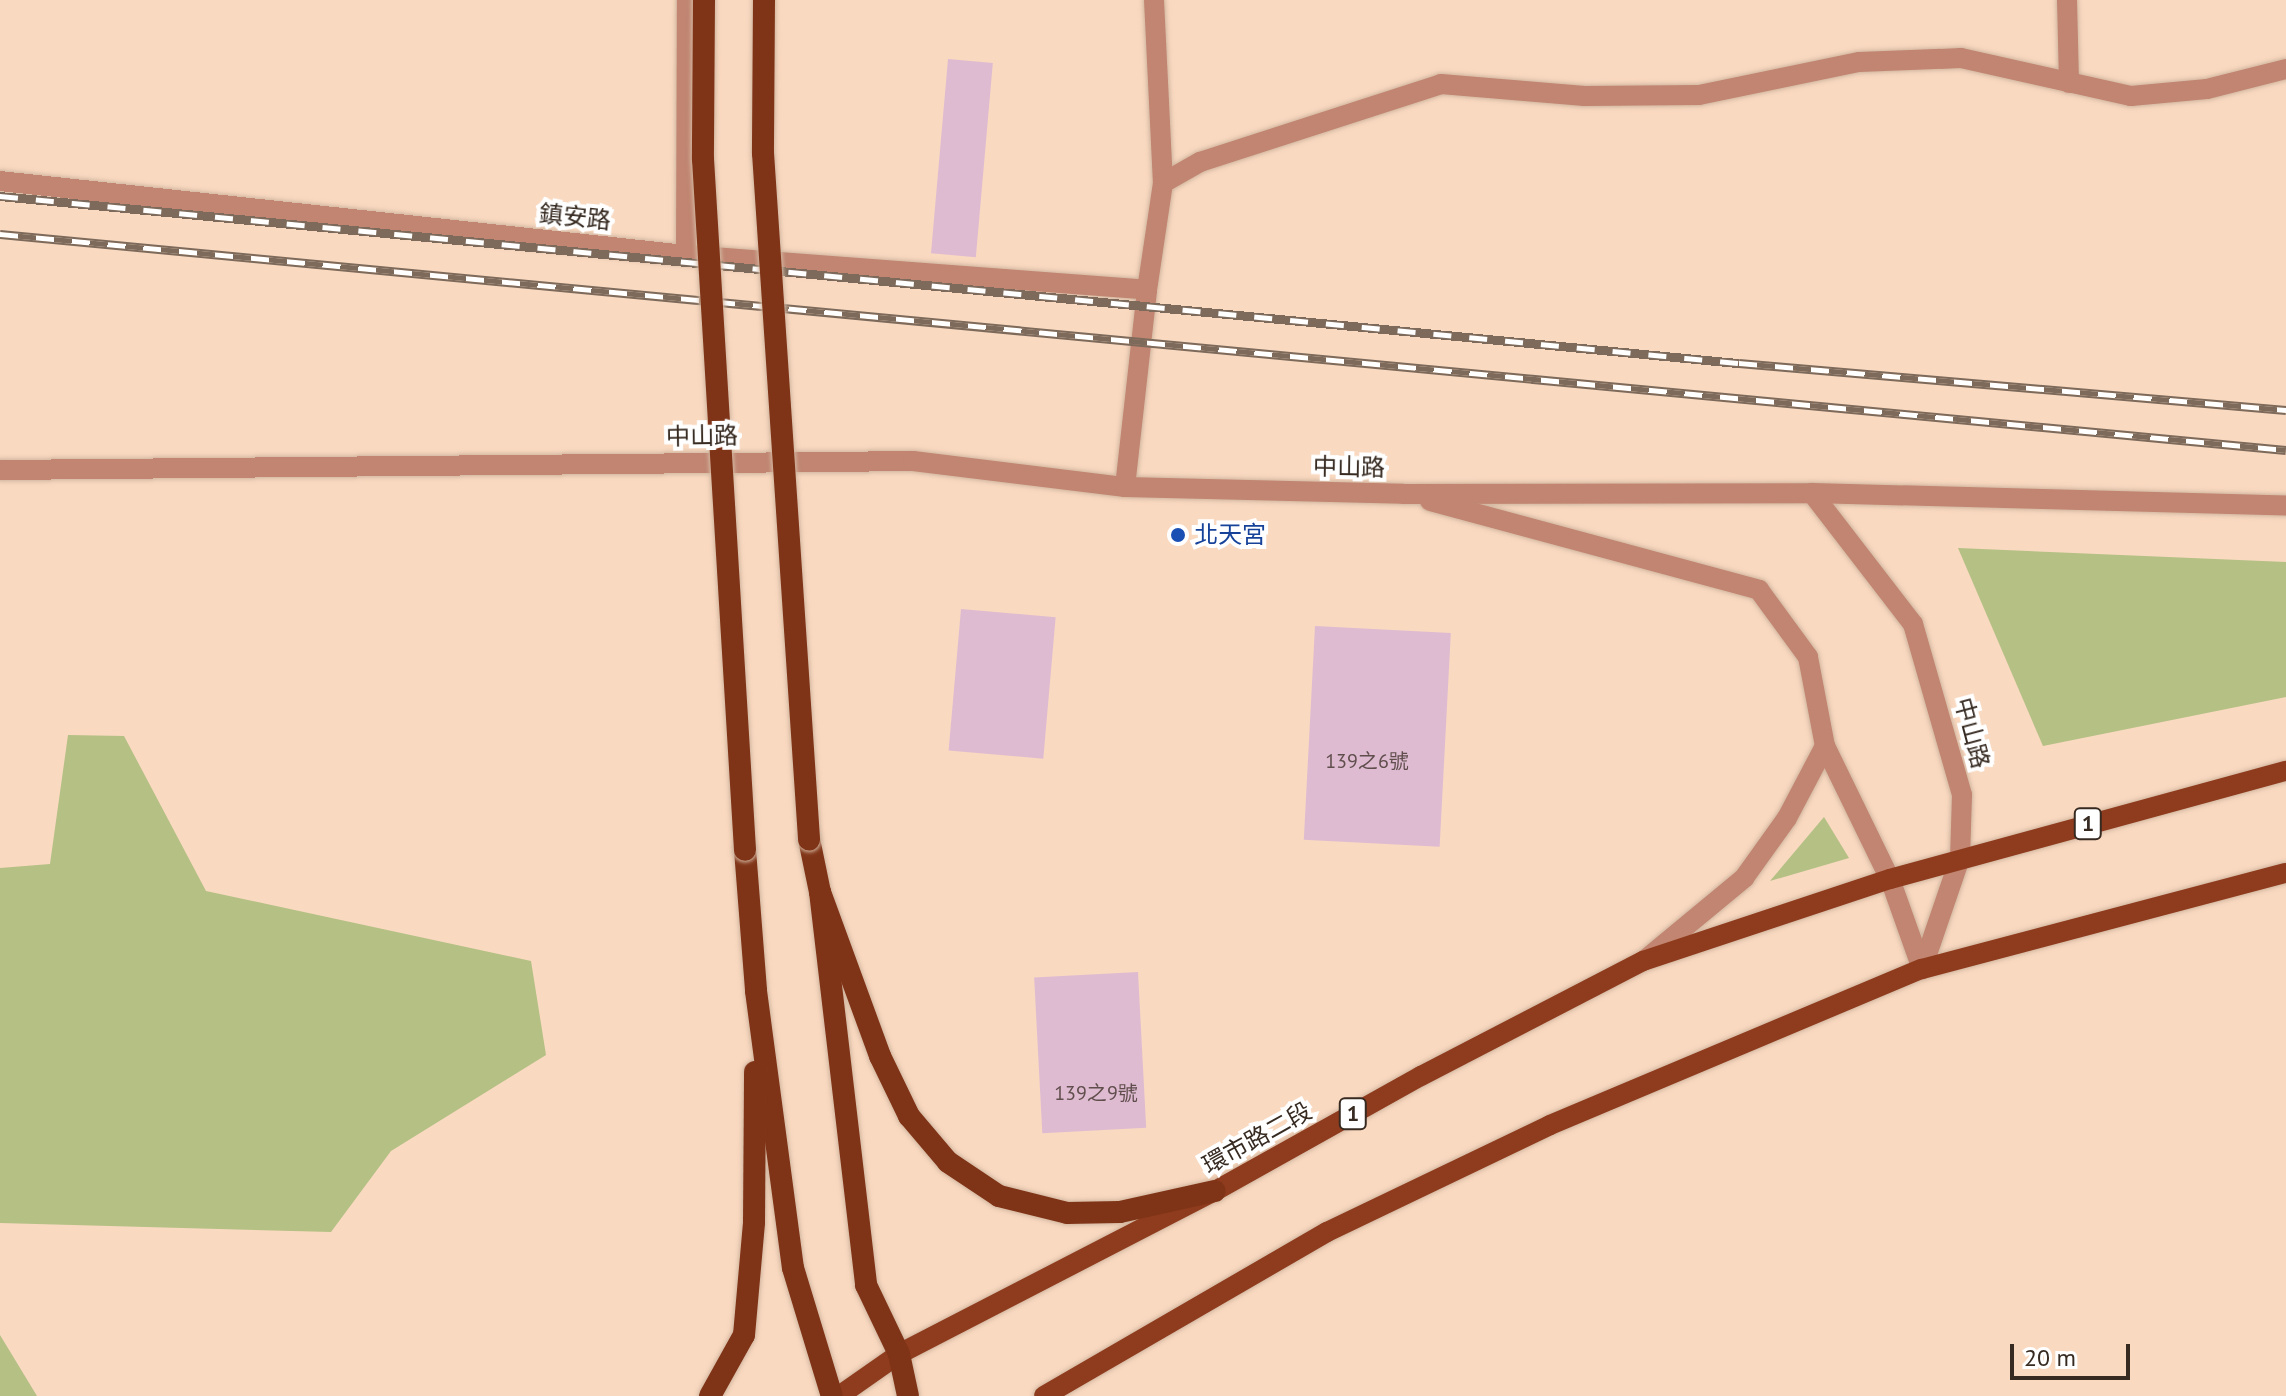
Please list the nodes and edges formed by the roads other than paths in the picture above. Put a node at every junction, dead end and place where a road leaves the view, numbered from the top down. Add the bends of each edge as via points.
1 (687, 0) edge
2 (704, 0) edge
3 (764, 0) edge
4 (1154, 0) edge
5 (2067, 0) edge
6 (2286, 69) edge
7 (2069, 83) junction
8 (0, 181) edge
9 (1163, 183) junction
10 (686, 255) junction
11 (1147, 290) junction
12 (0, 470) edge
13 (1125, 487) junction
14 (1812, 493) junction
15 (1403, 494) junction
16 (2286, 505) edge
17 (1825, 746) junction
18 (2286, 771) edge
19 (1960, 858) junction
20 (2286, 873) edge
21 (1890, 879) junction
22 (820, 892) junction
23 (1643, 961) junction
24 (1922, 969) junction
25 (756, 991) junction
26 (1215, 1191) junction
27 (899, 1354) junction
28 (710, 1396) edge
29 (832, 1396) edge
30 (839, 1396) edge
31 (908, 1396) edge
32 (1044, 1396) edge

1 - 10 street
2 - 25 highway, bridge via 703,159
3 - 22 highway, bridge via 763,153 809,839
4 - 9 street
5 - 7 street
6 - 7 street via 2207,89 2131,96
7 - 9 street via 1961,58 1859,62 1699,95 1584,96 1441,84 1200,162
8 - 10 street, 鎮安路
9 - 11 street
10 - 11 street, 鎮安路
11 - 13 street
12 - 13 street, 中山路 via 913,461
13 - 15 street, 中山路
14 - 15 street, 中山路
14 - 16 street
14 - 19 street, 中山路 via 1913,624 1962,795
15 - 17 street, 中山路 via 1759,590 1808,657
17 - 21 street, 中山路
17 - 23 street via 1787,818 1744,878
18 - 19 main road, 1
19 - 21 main road, 1
19 - 24 street, 中山路
20 - 24 main road
21 - 23 main road, 環市路二段 / 1
21 - 24 street, 中山路
22 - 26 highway via 880,1056 909,1116 948,1162 999,1196 1067,1213 1120,1212
22 - 27 highway via 866,1285
23 - 26 main road, 環市路二段 / 1
24 - 32 main road via 1550,1125 1327,1232
25 - 28 highway via 754,1222 744,1335
25 - 29 highway via 793,1268
26 - 27 main road, 環市路二段 / 1
27 - 30 main road, 環市路二段 / 1
27 - 31 highway

